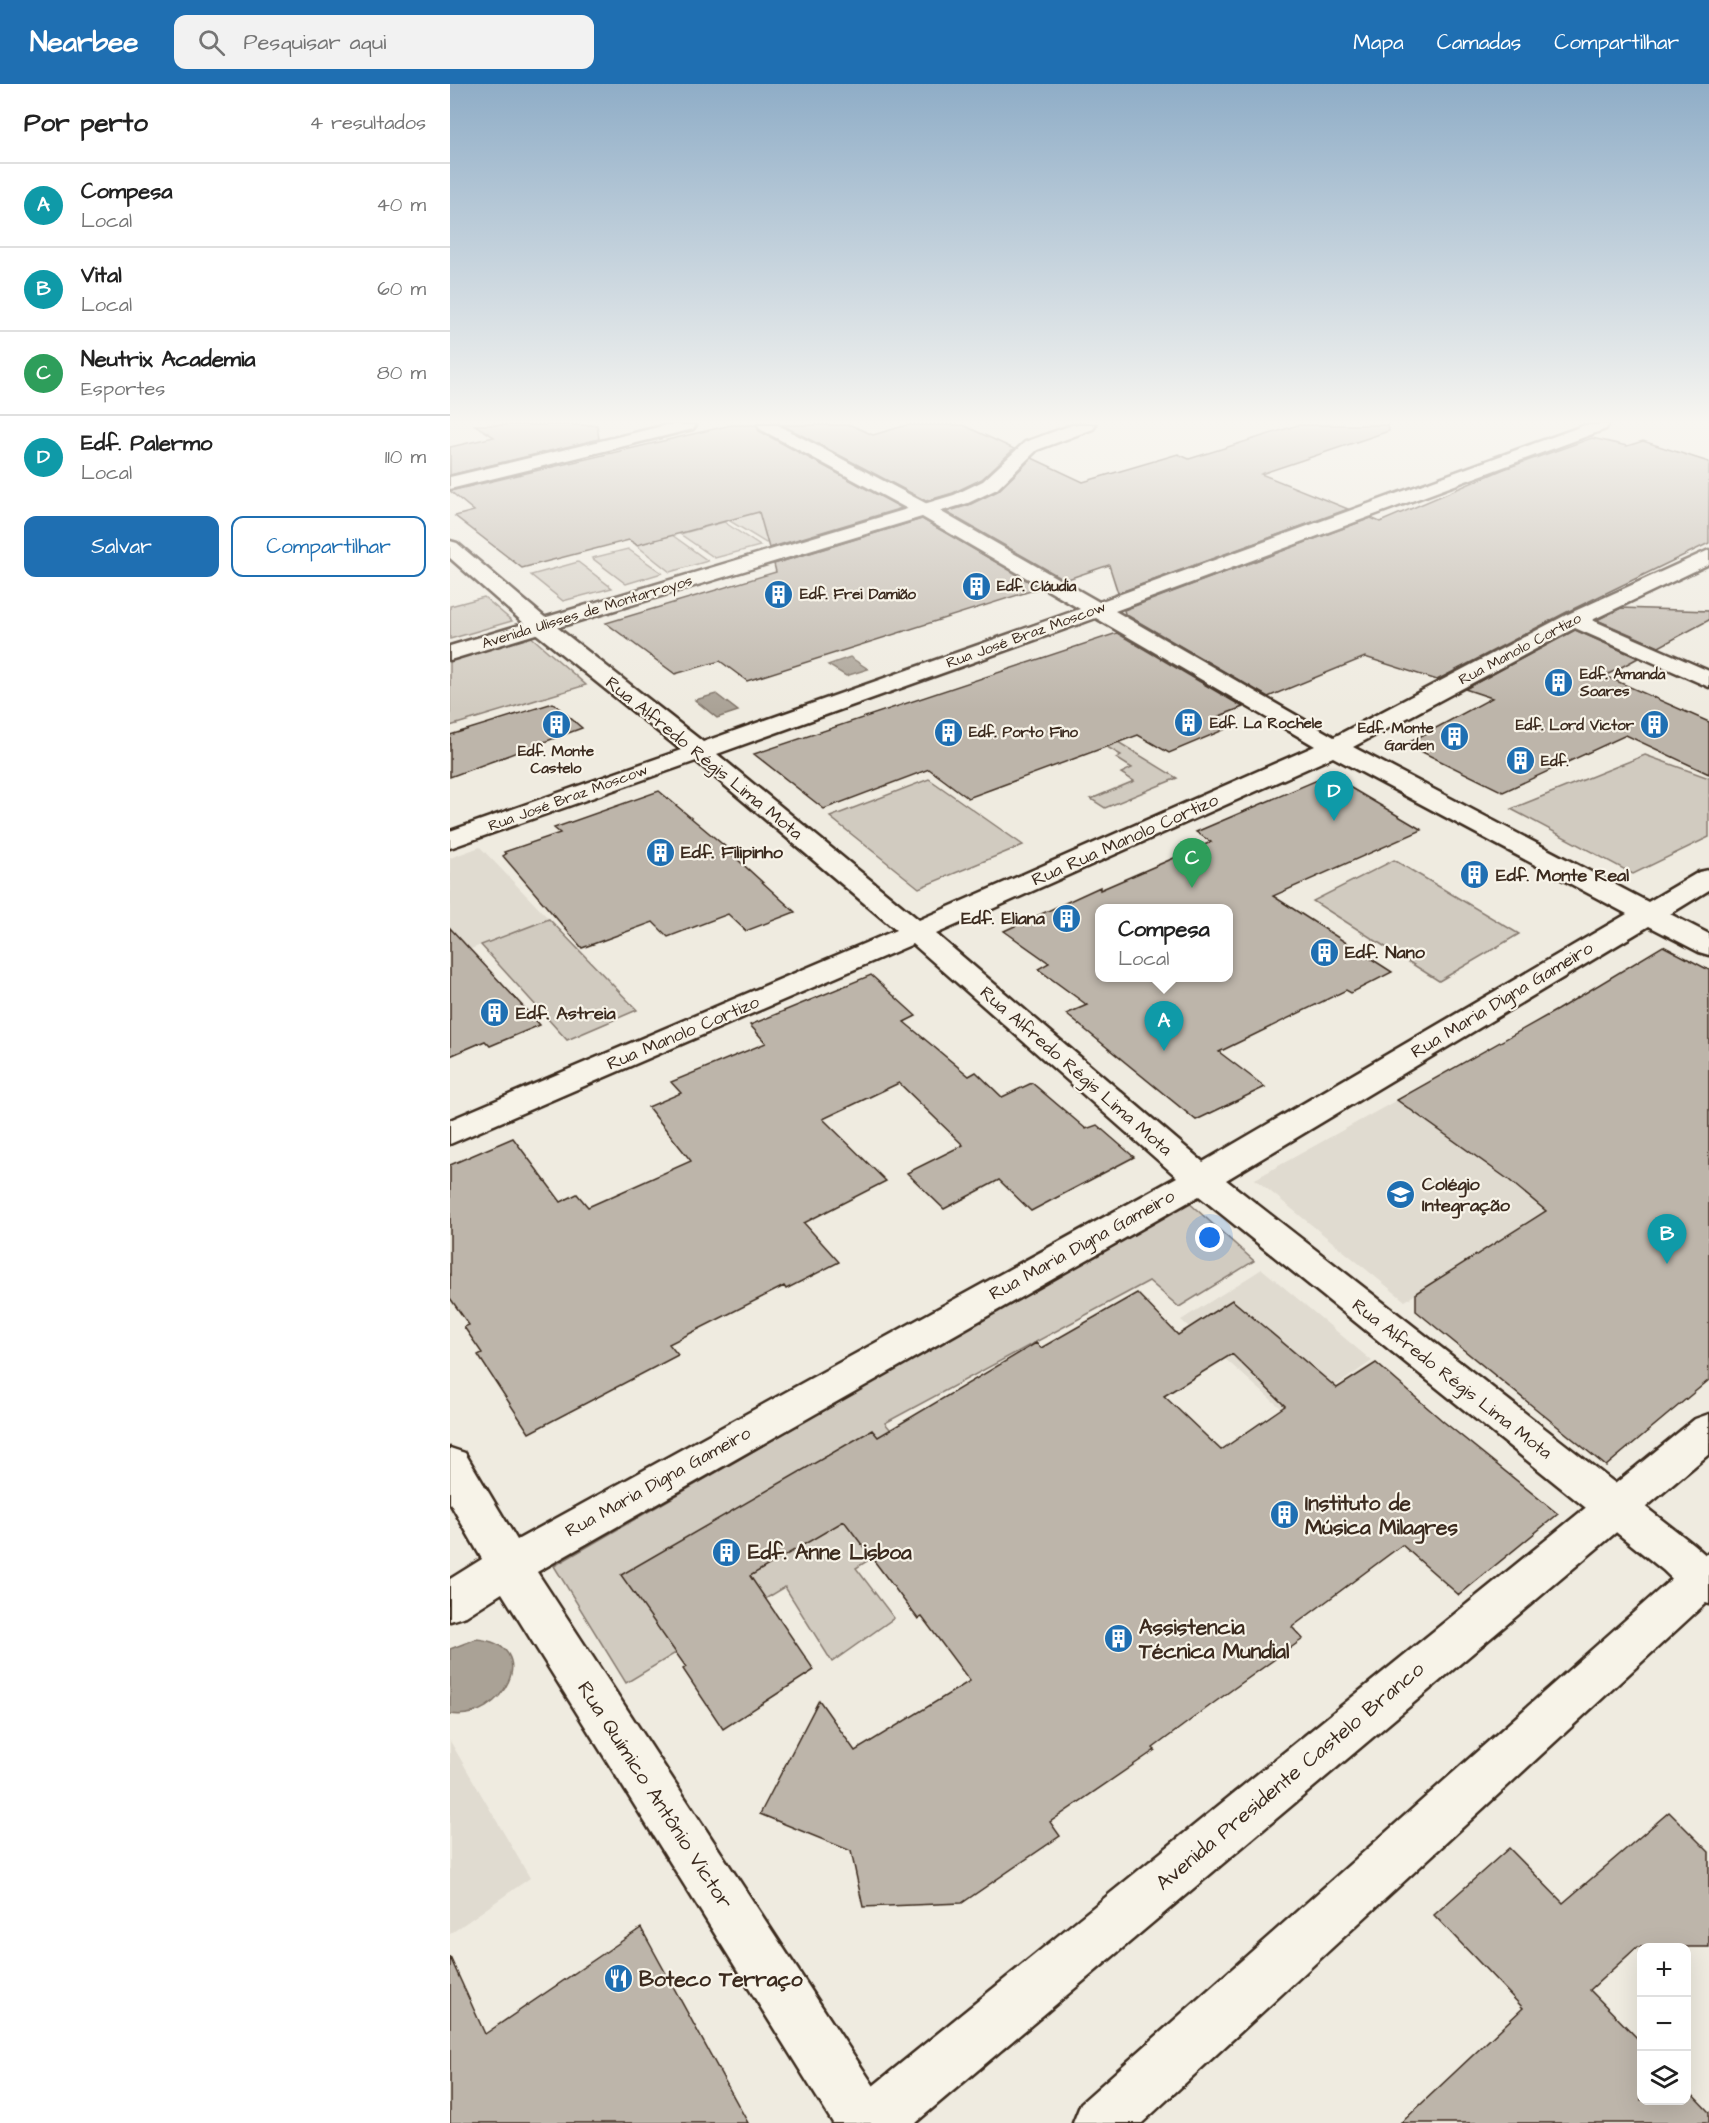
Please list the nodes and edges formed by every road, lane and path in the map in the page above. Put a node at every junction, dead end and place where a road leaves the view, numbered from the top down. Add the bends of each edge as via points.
1 (890, 520) edge
2 (942, 520) edge
3 (1341, 520) edge
4 (450, 547) edge
5 (1709, 556) edge
6 (1099, 610) junction
7 (1574, 620) junction
8 (541, 626) junction
9 (450, 653) edge
10 (1709, 680) edge
11 (1334, 747) junction
12 (700, 752) junction
13 (450, 840) edge
14 (1709, 878) edge
15 (1650, 913) junction
16 (916, 932) junction
17 (1709, 946) edge
18 (450, 1133) edge
19 (1201, 1179) junction
20 (1709, 1430) edge
21 (450, 1465) edge
22 (1615, 1508) junction
23 (509, 1566) junction
24 (1706, 1579) edge
25 (450, 1602) edge
26 (864, 2123) edge
27 (872, 2123) edge
28 (1101, 2123) edge

1 - 8 street, Avenida Ulisses de Montarroyos
2 - 6 street
3 - 6 street, Rua José Braz Moscow
4 - 8 street, Rua Alfredo Régis Lima Mota
5 - 7 street, Rua Manolo Cortizo
6 - 11 street
6 - 12 street, Rua José Braz Moscow
7 - 10 street
7 - 11 street, Rua Manolo Cortizo
8 - 9 street, Avenida Ulisses de Montarroyos
8 - 12 street, Rua Alfredo Régis Lima Mota
11 - 15 street
11 - 16 street, Rua Rua Manolo Cortizo
12 - 13 street, Rua José Braz Moscow
12 - 16 street, Rua Alfredo Régis Lima Mota
14 - 15 street, Rua Maria Digna Gameiro
15 - 17 street
15 - 19 street, Rua Maria Digna Gameiro
16 - 18 street, Rua Manolo Cortizo
16 - 19 street, Rua Alfredo Régis Lima Mota
19 - 22 street, Rua Alfredo Régis Lima Mota
19 - 23 street, Rua Maria Digna Gameiro
20 - 22 street, Avenida Presidente Castelo Branco
21 - 23 street, Rua Químico Antônio Victor
22 - 24 street, Rua Alfredo Régis Lima Mota
22 - 27 street, Avenida Presidente Castelo Branco
23 - 25 street, Rua Maria Digna Gameiro
23 - 26 street, Rua Químico Antônio Victor
24 - 28 street

